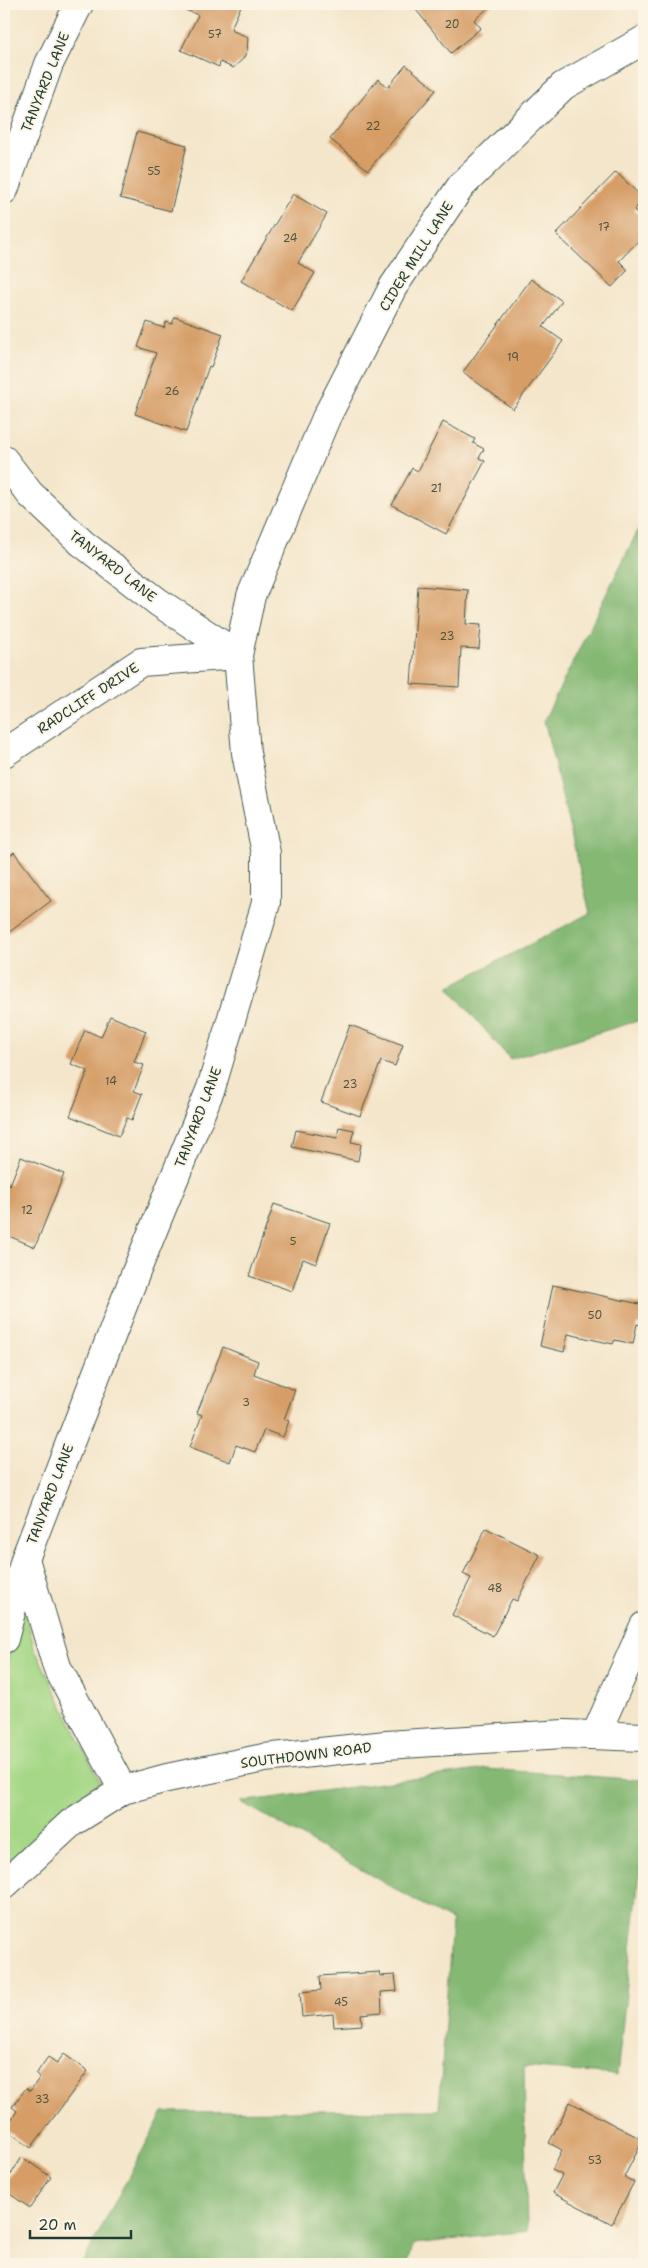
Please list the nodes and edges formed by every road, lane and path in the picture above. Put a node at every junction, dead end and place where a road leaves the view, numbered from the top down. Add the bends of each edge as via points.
1 (79, 4) edge
2 (644, 40) edge
3 (4, 190) edge
4 (4, 460) edge
5 (251, 596) joint
6 (238, 655) junction
7 (4, 753) edge
8 (25, 1559) junction
9 (644, 1626) edge
10 (4, 1639) edge
11 (596, 1734) junction
12 (644, 1737) edge
13 (123, 1790) junction
14 (4, 1885) edge

1 - 3 street, TANYARD LANE via 49,64
2 - 5 street, CIDER MILL LANE via 563,86 461,186 393,287 331,409
4 - 6 street, TANYARD LANE via 30,494 82,543 158,602
5 - 6 street, TANYARD LANE
6 - 7 street, RADCLIFF DRIVE via 141,662
6 - 8 street, TANYARD LANE via 246,753 266,853 266,903 211,1088
8 - 10 street, TANYARD LANE
8 - 13 street, TANYARD LANE via 57,1667
9 - 11 street
11 - 12 street, SOUTHDOWN ROAD
11 - 13 street, SOUTHDOWN ROAD via 386,1745 264,1758
13 - 14 street, SOUTHDOWN ROAD via 71,1823

